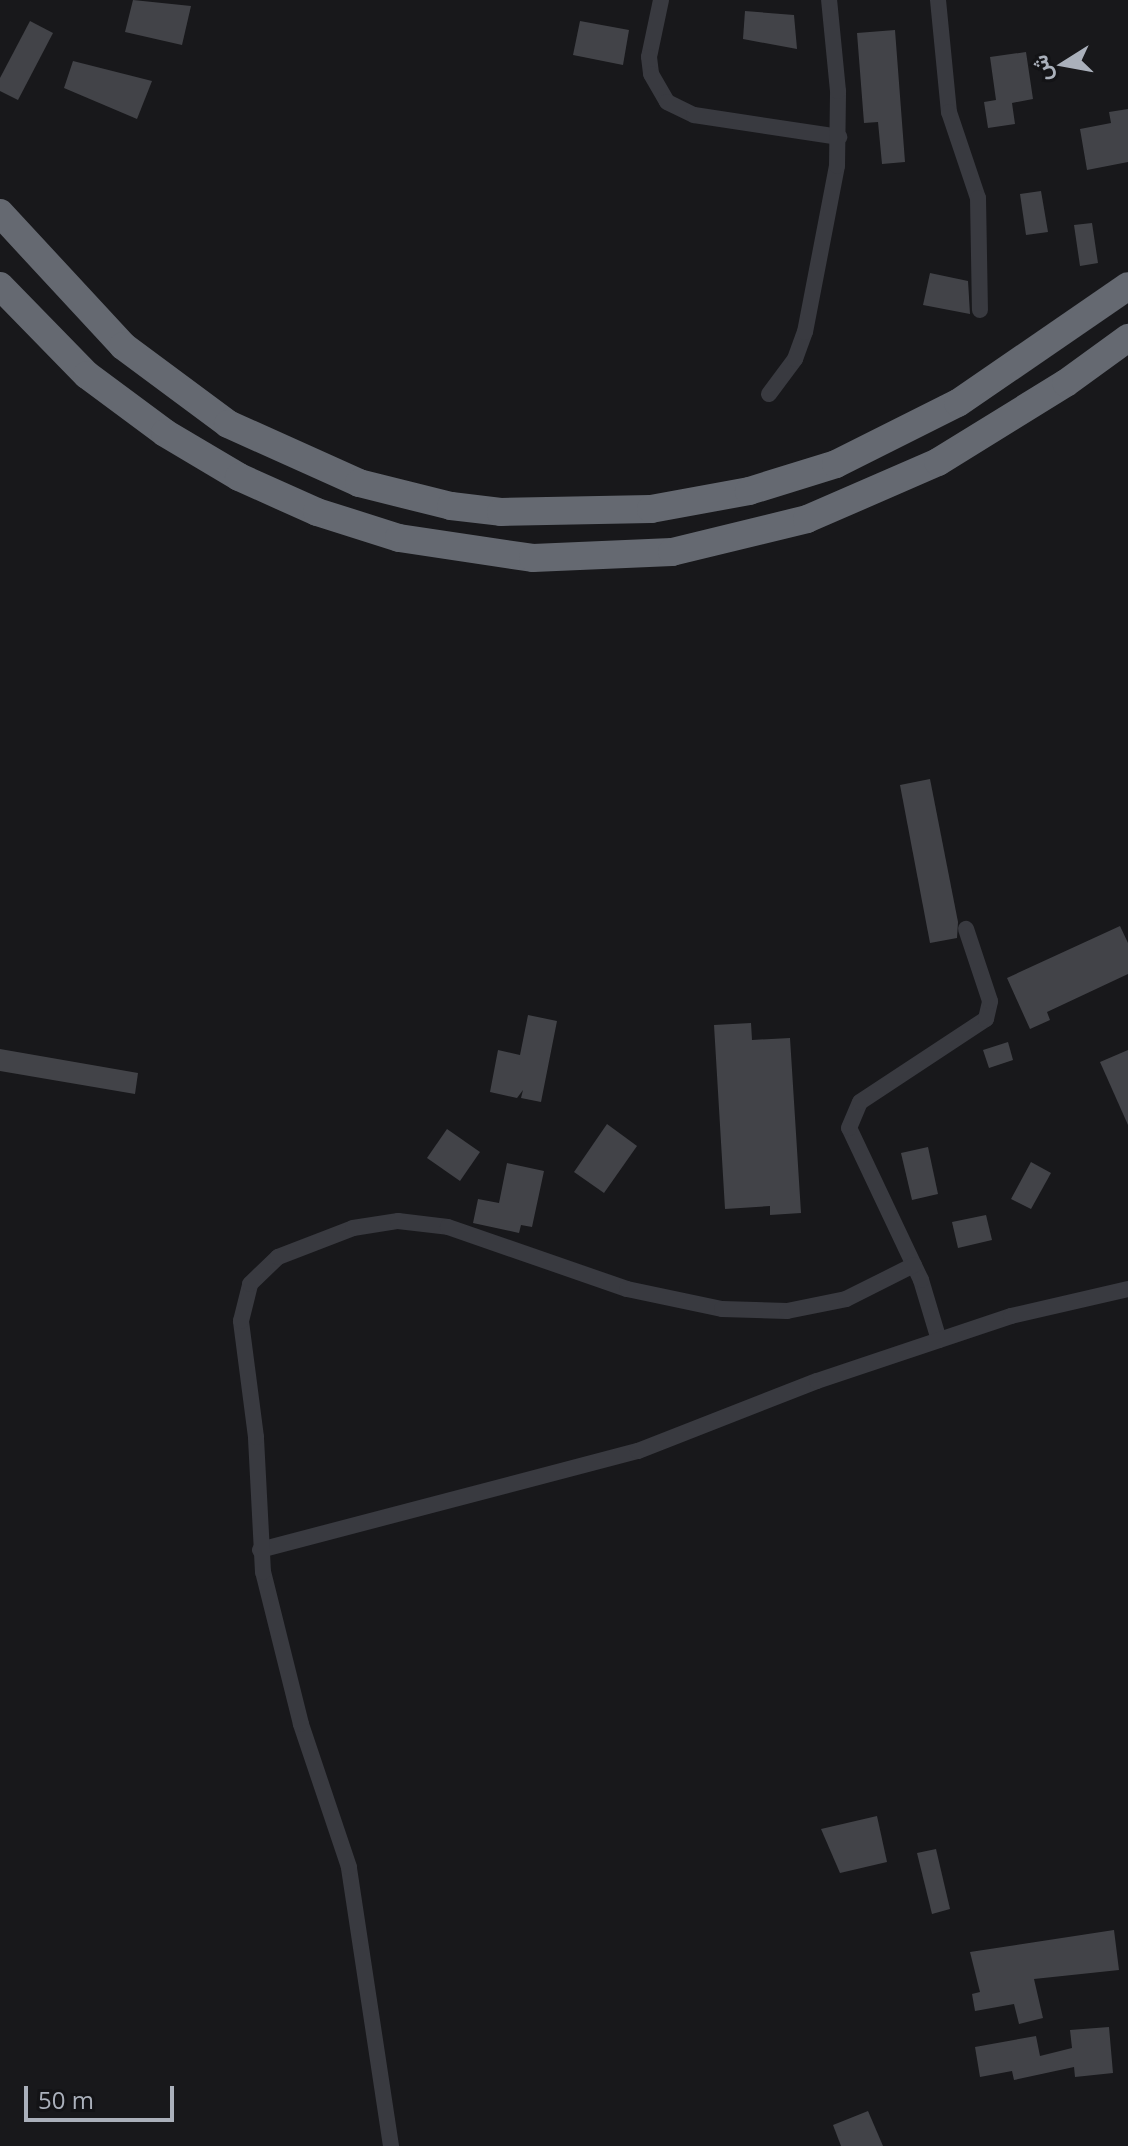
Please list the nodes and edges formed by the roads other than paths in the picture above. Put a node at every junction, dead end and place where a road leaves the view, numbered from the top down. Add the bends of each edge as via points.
1 (661, 0) edge
2 (829, 0) edge
3 (938, 0) edge
4 (839, 137) junction
5 (0, 213) edge
6 (0, 286) edge
7 (1128, 286) edge
8 (980, 310) dead end
9 (1128, 338) edge
10 (769, 394) dead end
11 (966, 929) dead end
12 (914, 1265) junction
13 (1128, 1289) edge
14 (939, 1340) junction
15 (260, 1550) junction
16 (391, 2146) edge

1 - 4 street via 649,57 657,89 667,102 703,117
2 - 4 street
3 - 8 street via 947,101 978,198
4 - 10 street via 805,332 795,359
5 - 7 highway via 123,346 228,424 359,483 451,506 501,512 651,509 749,491 836,464 958,403
6 - 9 highway via 87,375 165,433 239,477 317,512 399,538 533,558 672,552 807,519 938,462
11 - 12 street via 990,1001 986,1019 868,1096 851,1119 851,1138
12 - 14 street
12 - 15 street via 846,1299 754,1311 693,1305 627,1289 421,1221 374,1223 278,1257 258,1273 242,1308 256,1437
13 - 14 street via 1011,1316
14 - 15 street via 638,1451
15 - 16 street via 298,1711 349,1867

